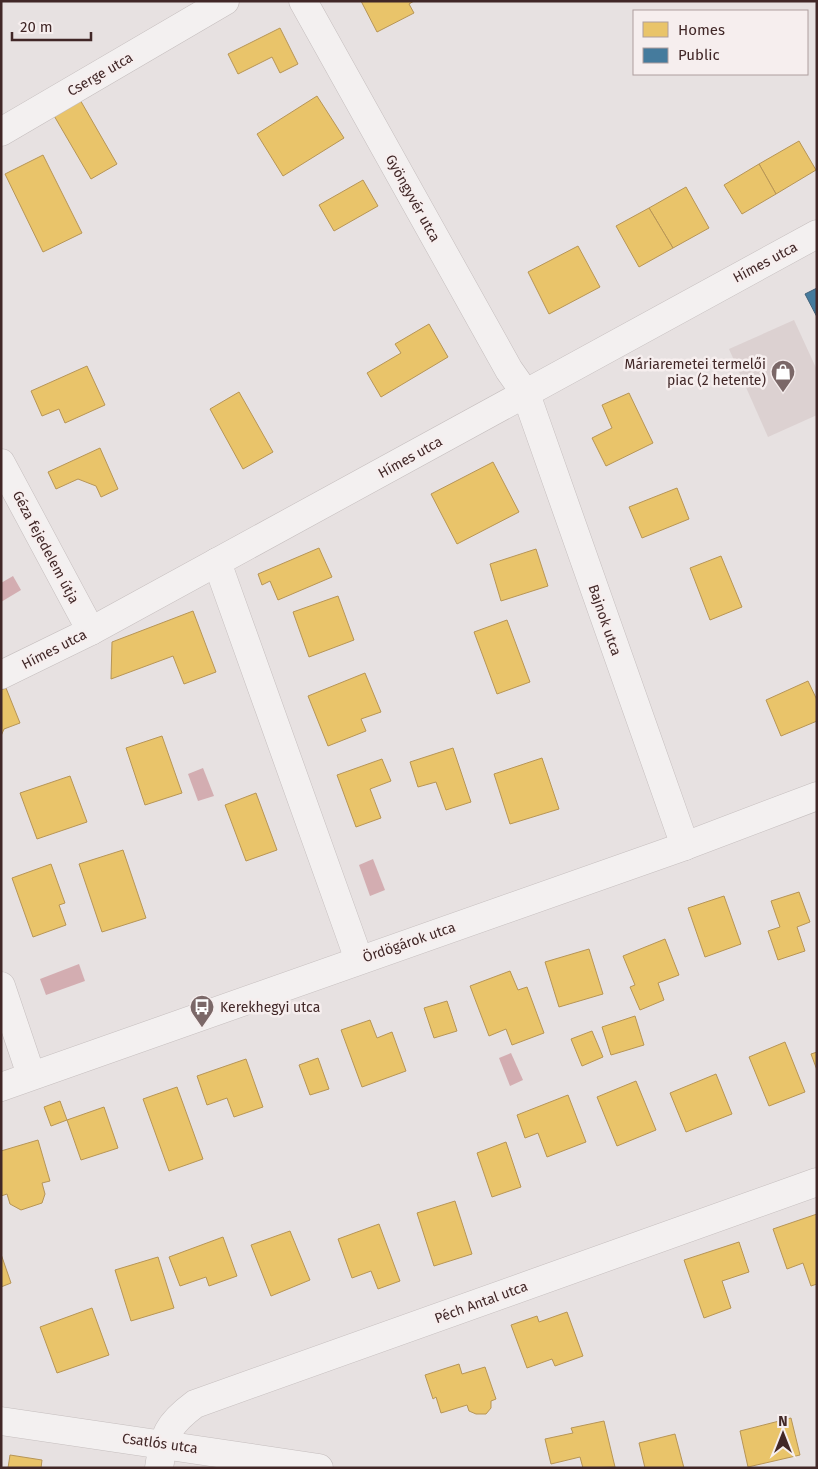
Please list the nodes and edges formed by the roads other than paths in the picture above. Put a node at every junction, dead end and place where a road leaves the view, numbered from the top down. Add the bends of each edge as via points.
1 (225, 1) edge
2 (303, 1) edge
3 (1, 132) edge
4 (817, 234) edge
5 (526, 394) junction
6 (1, 463) edge
7 (217, 562) junction
8 (91, 630) junction
9 (1, 675) edge
10 (817, 796) edge
11 (685, 846) junction
12 (359, 960) junction
13 (1, 986) edge
14 (31, 1076) junction
15 (1, 1087) edge
16 (817, 1182) edge
17 (1, 1421) edge
18 (161, 1456) edge
19 (319, 1468) edge

1 - 3 street, Cserge utca
2 - 5 street, Gyöngyvér utca via 509,370
4 - 5 street, Hímes utca
5 - 7 street, Hímes utca
5 - 11 street, Bajnok utca
6 - 8 street, Géza fejedelem útja
7 - 8 street, Hímes utca
7 - 12 street
8 - 9 street, Hímes utca
10 - 11 street, Ördögárok utca
11 - 12 street, Ördögárok utca
12 - 14 street, Ördögárok utca
13 - 14 street
14 - 15 street, Ördögárok utca
16 - 18 street, Péch Antal utca via 195,1404 175,1419
17 - 18 street, Csatlós utca
18 - 19 street, Csatlós utca

